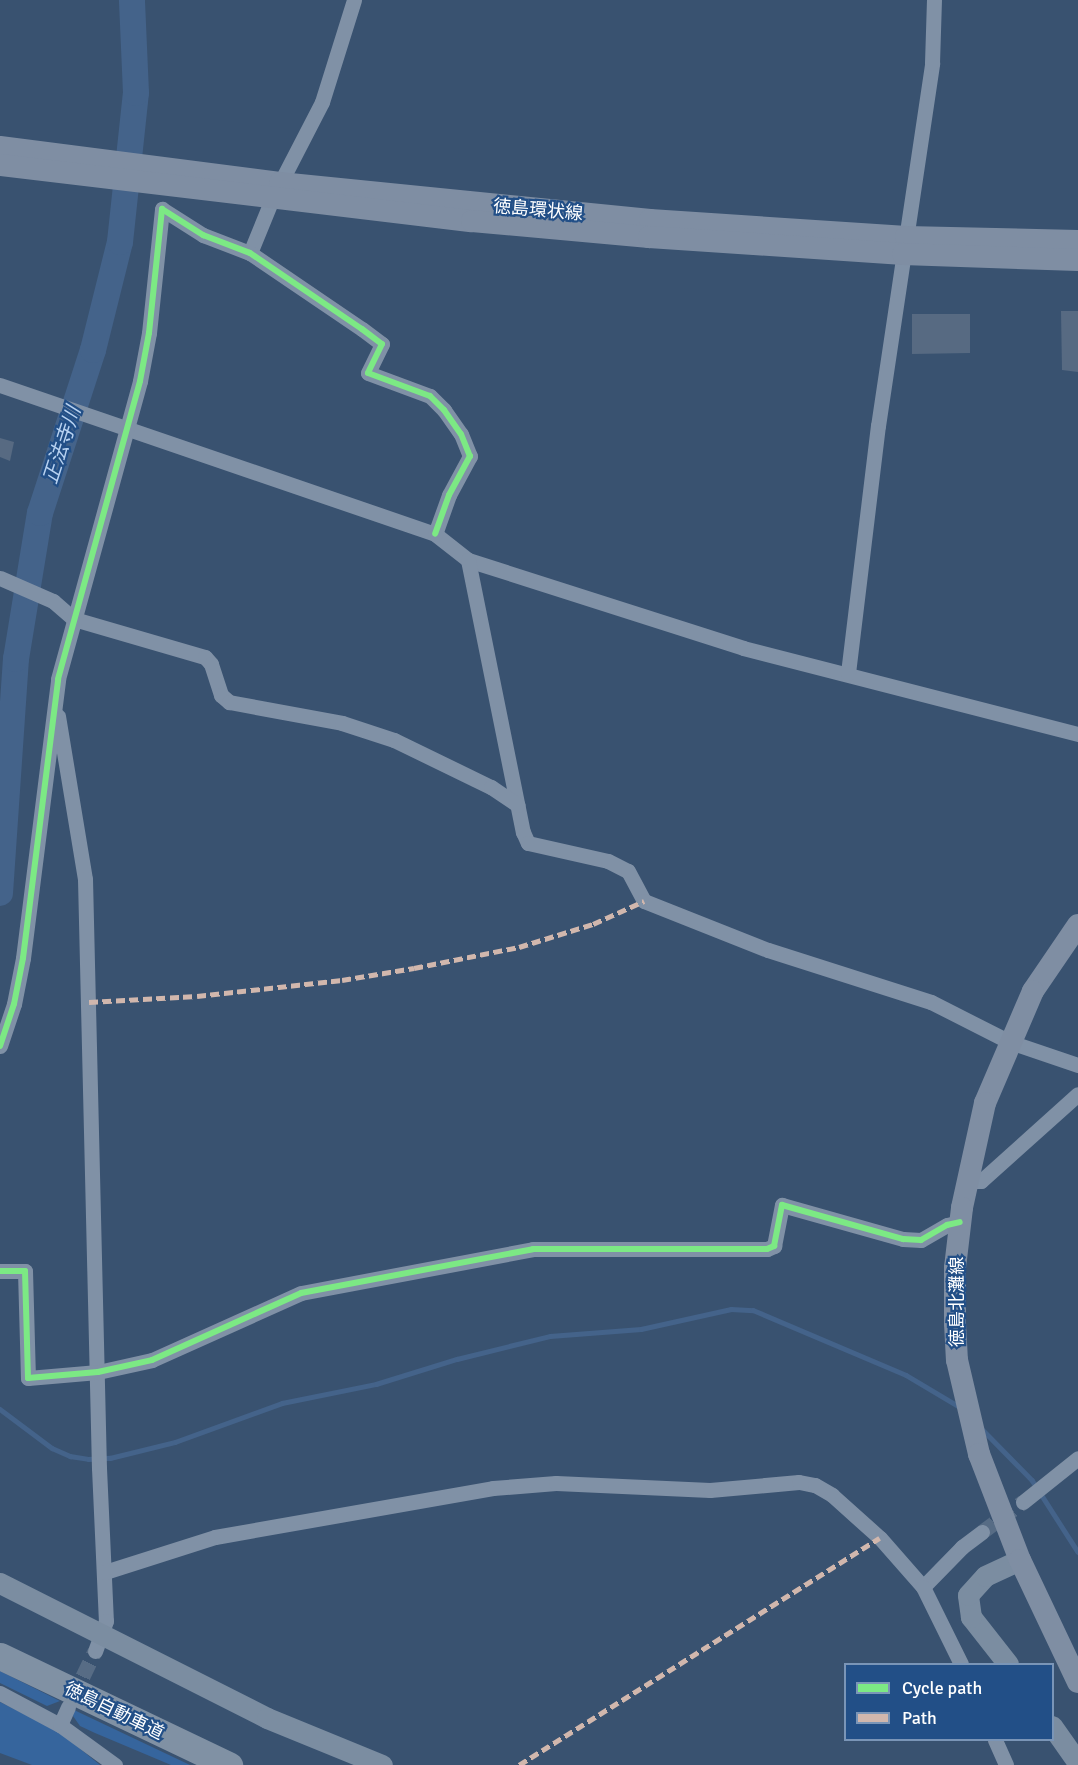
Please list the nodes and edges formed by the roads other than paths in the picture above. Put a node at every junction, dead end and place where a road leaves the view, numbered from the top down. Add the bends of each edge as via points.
1 (354, 0) edge
2 (934, 0) edge
3 (0, 147) edge
4 (0, 165) edge
5 (90, 168) junction
6 (163, 179) junction
7 (276, 191) junction
8 (162, 209) junction
9 (1078, 242) edge
10 (905, 246) junction
11 (250, 253) junction
12 (1078, 260) edge
13 (0, 385) edge
14 (128, 429) junction
15 (435, 534) junction
16 (468, 560) junction
17 (0, 578) edge
18 (74, 619) junction
19 (848, 673) junction
20 (56, 699) junction
21 (1078, 734) edge
22 (518, 805) junction
23 (1078, 925) edge
24 (1010, 1042) junction
25 (0, 1046) edge
26 (1078, 1065) edge
27 (1078, 1094) edge
28 (966, 1181) junction
29 (960, 1222) junction
30 (0, 1271) edge
31 (98, 1371) junction
32 (1078, 1458) edge
33 (1028, 1498) tunnel mouth
34 (982, 1532) tunnel mouth
35 (1020, 1560) junction
36 (105, 1572) junction
37 (0, 1583) edge
38 (923, 1587) junction
39 (98, 1643) junction
40 (0, 1656) edge
41 (960, 1663) edge
42 (1006, 1663) edge
43 (1078, 1682) edge
44 (0, 1693) edge
45 (68, 1707) tunnel mouth
46 (60, 1725) junction
47 (1054, 1727) edge
48 (995, 1741) edge
49 (1078, 1763) edge
50 (117, 1765) edge
51 (229, 1765) edge
52 (382, 1765) edge
53 (1006, 1765) edge

1 - 7 street via 322,102
2 - 10 street via 932,63
3 - 5 main road, 徳島環状線
4 - 5 main road, 徳島環状線
5 - 6 main road, 徳島環状線
6 - 7 main road, 徳島環状線
6 - 8 street
7 - 10 main road, 徳島環状線 via 496,224
7 - 11 street
8 - 11 street via 203,235
8 - 14 street via 149,333
9 - 10 main road, 徳島環状線
10 - 12 main road, 徳島環状線
10 - 19 street
11 - 15 street via 382,344 368,373 430,396 461,435 470,456 449,495
13 - 14 street
14 - 15 street
14 - 18 street
15 - 16 street
16 - 19 street via 743,648
16 - 22 street
17 - 18 street via 52,601
18 - 20 street
18 - 22 street via 205,657 221,695 229,702 342,723 394,740 491,787
19 - 21 street
20 - 25 street via 22,958 14,1004
20 - 31 street via 85,879
22 - 24 street via 522,832 528,843 608,861 628,871 644,902 768,950 931,1002
23 - 24 main road, 徳島北灘線 via 1033,992
24 - 26 street
24 - 28 main road, 徳島北灘線 via 985,1103
27 - 28 street via 981,1180
28 - 29 main road, 徳島北灘線
29 - 31 street via 921,1240 903,1239 782,1205 774,1246 767,1249 533,1249 301,1293 152,1360
29 - 35 main road, 徳島北灘線 via 955,1323 963,1390 979,1454
30 - 31 street via 25,1271 28,1378
31 - 36 street
32 - 33 street
34 - 38 street
35 - 42 street via 985,1575 968,1595 971,1617
35 - 43 main road, 徳島北灘線
36 - 38 street via 215,1537 493,1488 556,1483 710,1490 799,1482 815,1485 832,1495 880,1538
36 - 39 street via 106,1622
37 - 39 street
38 - 41 street
39 - 52 street
40 - 51 highway, 徳島自動車道
44 - 46 street
45 - 46 street
46 - 50 street
47 - 49 street
48 - 53 street

